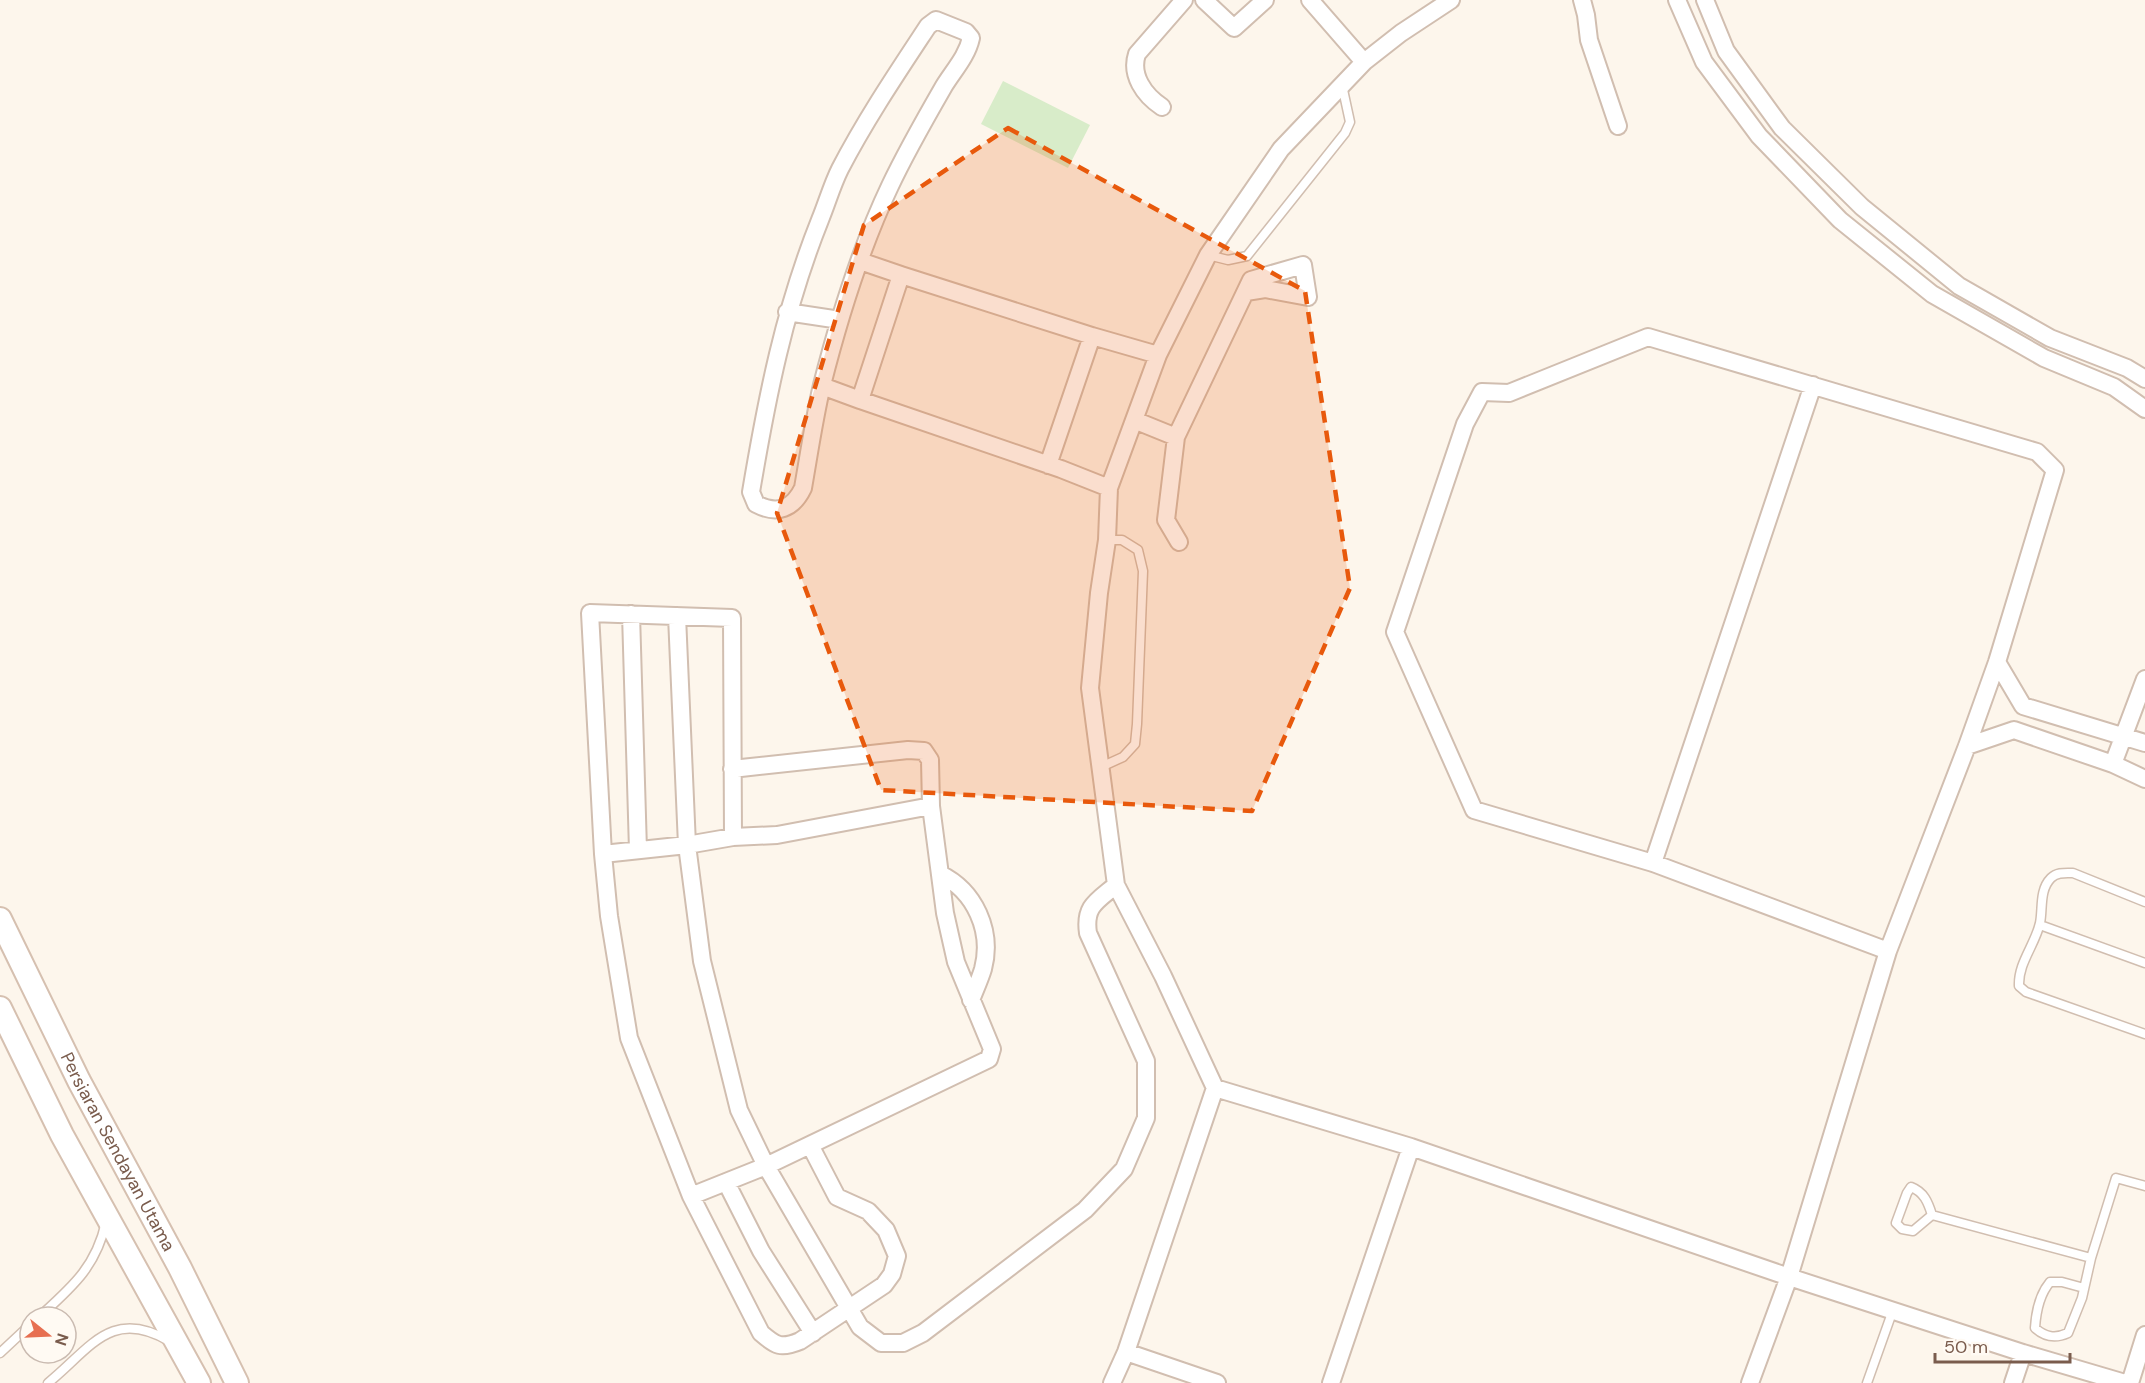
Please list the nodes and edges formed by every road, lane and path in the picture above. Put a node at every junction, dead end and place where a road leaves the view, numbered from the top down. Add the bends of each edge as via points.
1 (1184, 0) edge
2 (1204, 0) edge
3 (1310, 0) edge
4 (1451, 0) edge
5 (1582, 0) edge
6 (1677, 0) edge
7 (1705, 0) edge
8 (1264, 1) edge
9 (1364, 62) junction
10 (1342, 84) junction
11 (1162, 107) dead end
12 (1618, 126) dead end
13 (1208, 255) junction
14 (860, 261) junction
15 (901, 275) junction
16 (1246, 292) junction
17 (788, 312) junction
18 (840, 320) junction
19 (1092, 336) junction
20 (1158, 355) junction
21 (2145, 379) edge
22 (1813, 385) junction
23 (822, 386) junction
24 (860, 400) junction
25 (2145, 409) edge
26 (1134, 420) junction
27 (1176, 437) junction
28 (1048, 465) junction
29 (1109, 488) junction
30 (1107, 540) junction
31 (1179, 542) dead end
32 (631, 614) junction
33 (677, 616) junction
34 (1997, 662) junction
35 (2145, 679) edge
36 (2023, 706) junction
37 (2014, 730) junction
38 (2125, 735) junction
39 (2145, 742) edge
40 (1967, 746) junction
41 (2113, 764) junction
42 (1101, 767) junction
43 (732, 769) junction
44 (2144, 775) edge
45 (931, 806) junction
46 (733, 837) junction
47 (687, 846) junction
48 (638, 850) junction
49 (603, 854) junction
50 (1653, 863) junction
51 (940, 874) junction
52 (1116, 885) junction
53 (2145, 902) edge
54 (0, 919) edge
55 (2040, 925) junction
56 (1887, 951) junction
57 (2145, 963) edge
58 (971, 1000) junction
59 (0, 1008) edge
60 (2145, 1034) edge
61 (1215, 1088) junction
62 (810, 1145) junction
63 (1411, 1147) junction
64 (766, 1166) junction
65 (726, 1182) junction
66 (2145, 1186) edge
67 (691, 1196) junction
68 (1932, 1215) junction
69 (107, 1216) junction
70 (2091, 1258) junction
71 (1789, 1277) junction
72 (2084, 1288) junction
73 (51, 1305) edge
74 (850, 1309) junction
75 (1893, 1310) junction
76 (813, 1333) junction
77 (2145, 1335) edge
78 (18, 1336) edge
79 (180, 1347) junction
80 (1126, 1352) junction
81 (0, 1353) edge
82 (2023, 1353) junction
83 (52, 1382) edge
84 (199, 1383) edge
85 (237, 1383) edge
86 (1112, 1383) edge
87 (1217, 1383) edge
88 (1331, 1383) edge
89 (1750, 1383) edge
90 (1867, 1383) edge
91 (2013, 1383) edge
92 (2125, 1383) edge
93 (2130, 1383) edge

1 - 11 street via 1137,54 1134,65 1150,99
2 - 8 street via 1234,28
3 - 9 street
4 - 9 street
5 - 12 street via 1589,40
6 - 25 street via 1704,62 1759,136 1839,220 1932,294 2044,358 2114,387
7 - 21 street via 1726,51 1782,128 1862,207 1959,286 2050,338
9 - 10 street
10 - 13 street via 1281,148
10 - 13 lane via 1350,122 1345,133 1247,256 1228,260
13 - 20 street
14 - 15 street
14 - 17 street via 914,138 969,49 971,38 966,32 945,22 936,20 928,26 868,118 839,171
14 - 18 street
15 - 19 street
15 - 24 street
16 - 16 street via 1251,280 1303,265 1308,297 1265,289
16 - 27 street
17 - 18 street
17 - 23 street via 767,398 752,492 756,504 786,508 797,501 803,488
18 - 23 street
19 - 20 street
19 - 28 street
20 - 26 street
22 - 34 street via 2037,452 2055,470
22 - 50 street
22 - 50 street via 1648,337 1509,393 1482,392 1461,435 1395,632 1474,810
23 - 24 street
24 - 28 street
26 - 27 street
26 - 29 street
27 - 31 street via 1166,520
28 - 29 street
29 - 30 street
30 - 42 street via 1090,688
30 - 42 lane via 1122,540 1138,550 1143,571 1135,744 1123,757
32 - 33 street
32 - 48 street
32 - 49 street via 590,613
33 - 43 street via 732,618
33 - 47 street
34 - 36 street
34 - 40 street
35 - 38 street
36 - 37 street
36 - 38 street
37 - 40 street
37 - 41 street
38 - 39 street
38 - 41 street
40 - 56 street
41 - 44 street
42 - 52 street
43 - 45 street via 924,751 930,760
43 - 46 street
45 - 46 street via 777,836
45 - 51 street
46 - 47 street
47 - 48 street
47 - 64 street via 702,961 730,1077 739,1110
48 - 49 street
49 - 67 street via 609,916 630,1038
50 - 56 street
51 - 58 street via 956,962
51 - 58 street via 961,888 978,909 984,932 983,968
52 - 61 street
52 - 74 street via 1092,905 1086,919 1088,933 1146,1061 1146,1118 1124,1169 1085,1210 923,1333 903,1343 881,1343 860,1326
53 - 55 lane via 2073,873 2061,872 2050,878 2043,892
54 - 85 main road, Persiaran Sendayan Utama via 79,1081
55 - 57 lane
55 - 60 lane via 2019,975 2019,986 2026,992
56 - 71 street
58 - 62 street via 992,1049 989,1059
59 - 69 main road
61 - 63 street
61 - 80 street
62 - 64 street
62 - 74 street via 837,1197 868,1211 886,1230 897,1256 884,1286
63 - 71 street
63 - 88 street
64 - 65 street
64 - 74 street
65 - 67 street
65 - 76 street via 760,1251
66 - 70 lane via 2116,1179
67 - 76 street via 761,1333 772,1343 786,1347
68 - 68 lane via 1913,1231 1902,1229 1896,1222 1911,1187 1927,1200
68 - 70 lane
69 - 73 lane via 92,1262
69 - 79 main road
70 - 72 lane
71 - 75 street
71 - 89 street
72 - 72 lane via 2068,1333 2050,1337 2035,1328 2043,1290 2050,1282 2062,1281
74 - 76 street
75 - 82 street
75 - 90 lane
77 - 93 street
78 - 81 lane
79 - 83 lane via 151,1331 116,1329 96,1341
79 - 84 main road
80 - 86 street
80 - 87 street
82 - 91 street
82 - 92 street

